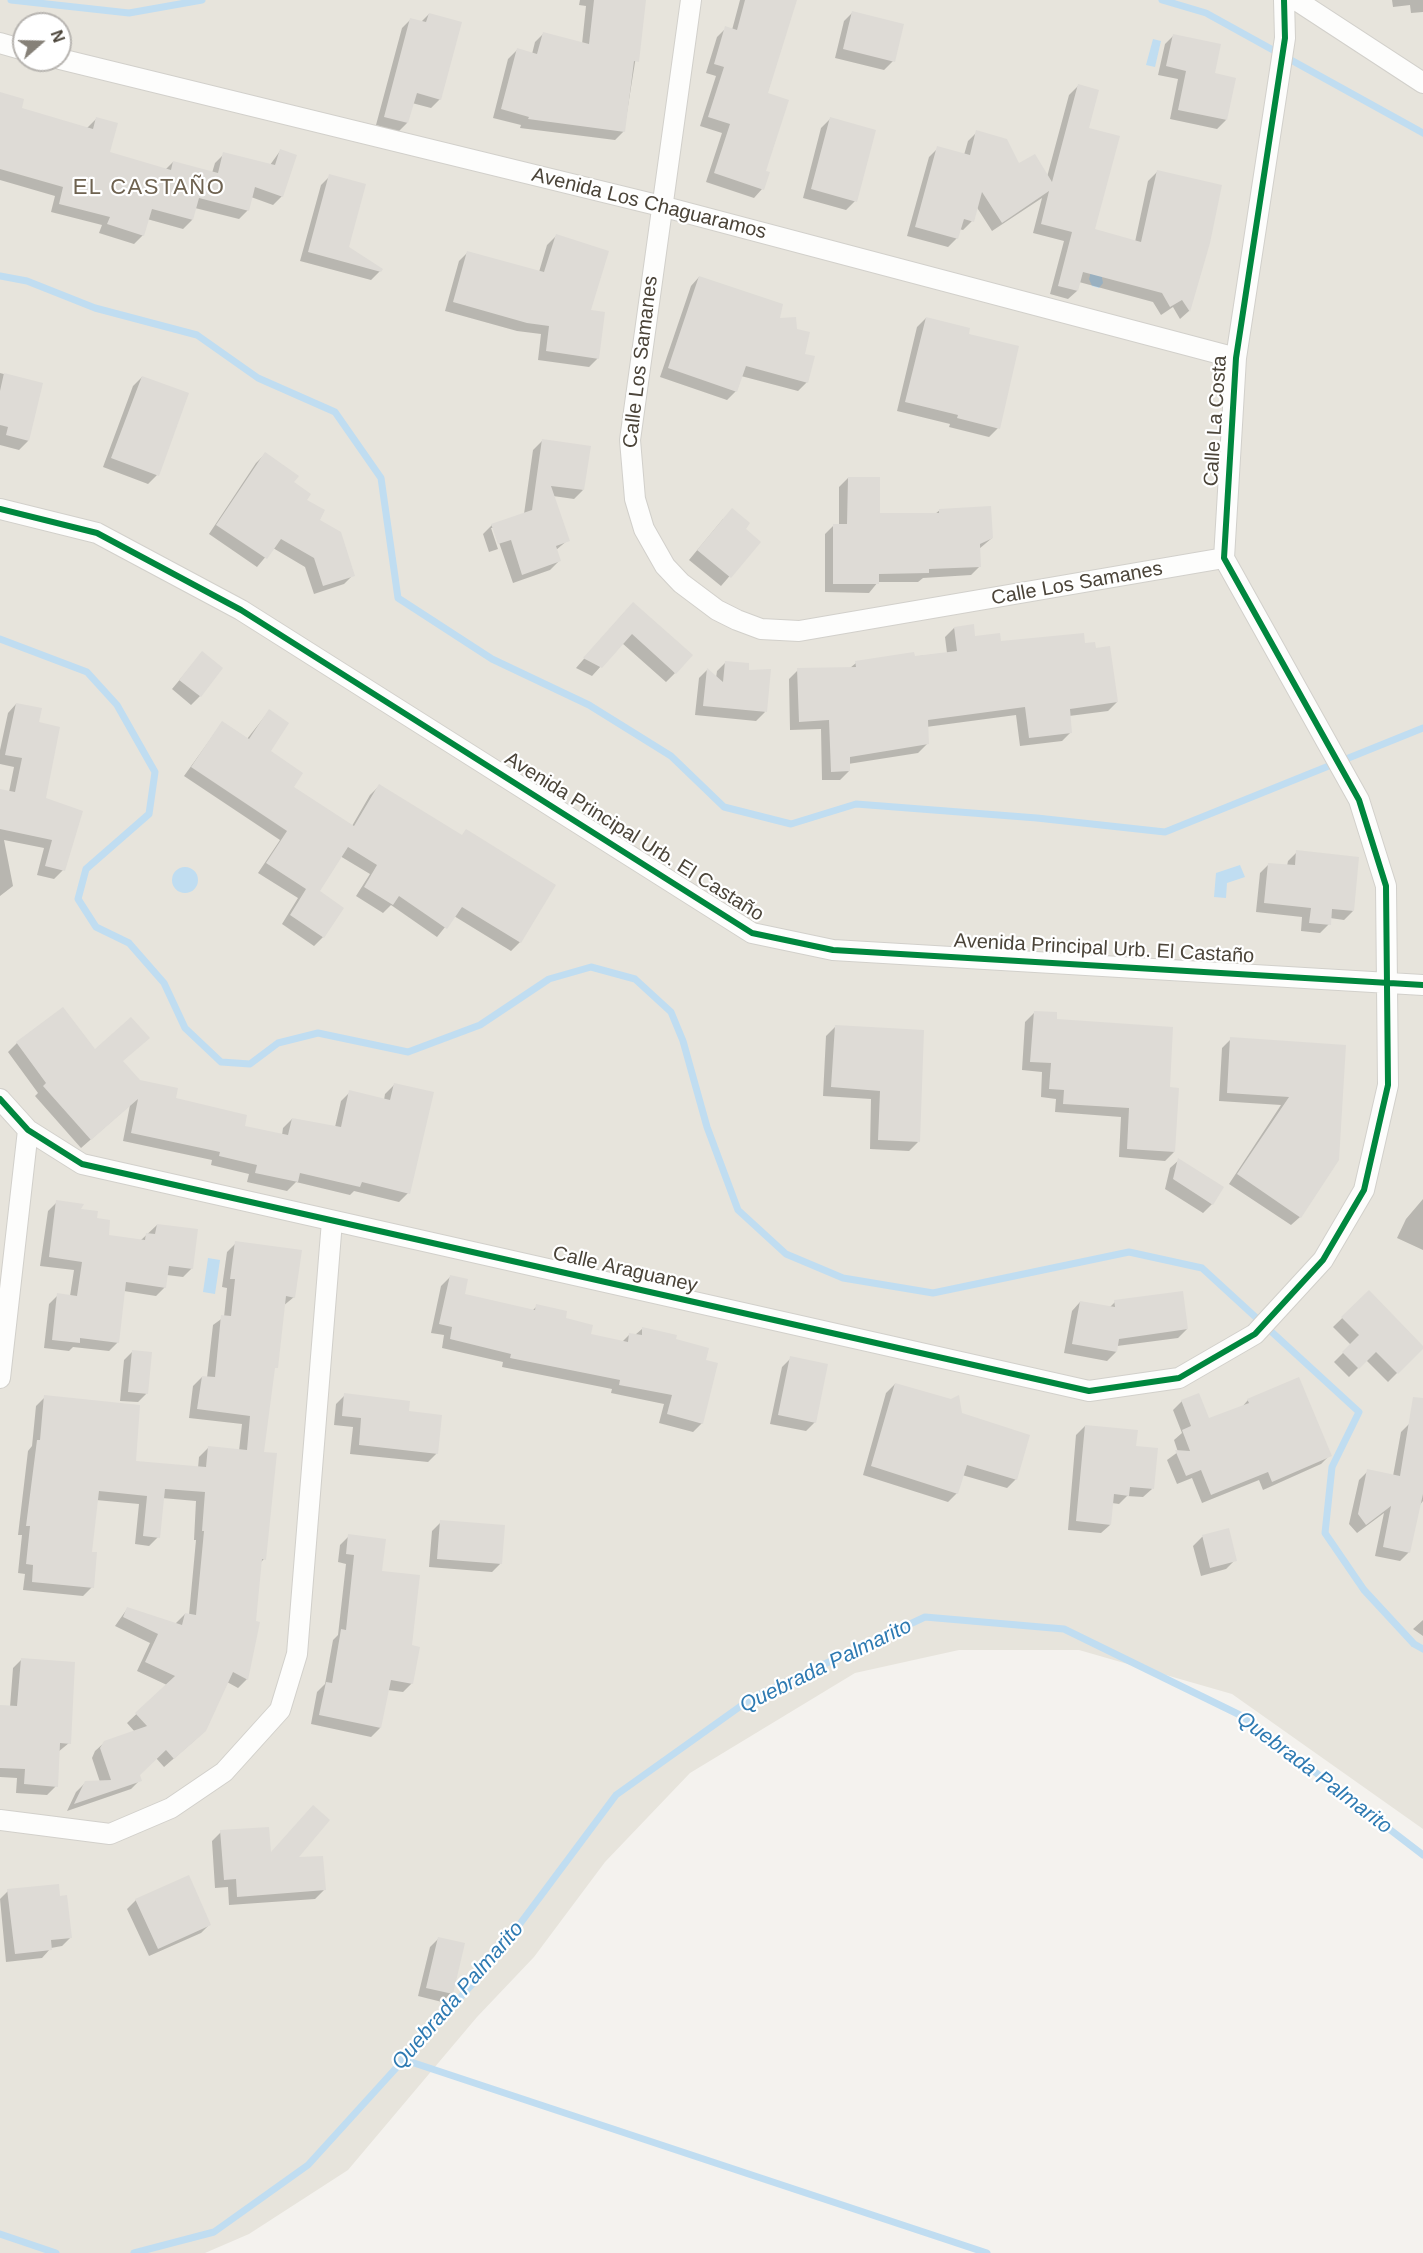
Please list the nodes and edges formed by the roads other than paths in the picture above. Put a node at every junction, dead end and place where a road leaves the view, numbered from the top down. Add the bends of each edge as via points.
1 (691, 0) edge
2 (1284, 0) edge
3 (1296, 0) edge
4 (72, 62) edge
5 (1423, 83) edge
6 (661, 206) junction
7 (1236, 358) junction
8 (0, 509) edge
9 (1224, 558) junction
10 (1387, 983) junction
11 (1423, 985) edge
12 (0, 1099) edge
13 (28, 1130) junction
14 (332, 1221) junction
15 (0, 1378) edge
16 (0, 1820) edge

1 - 6 street, Calle Los Samanes
2 - 7 street, Calle La Costa via 1285,38
3 - 5 street
4 - 6 street, Avenida Los Chaguaramos
6 - 7 street, Avenida Los Chaguaramos
6 - 9 street, Calle Los Samanes via 630,440 634,499 644,529 665,566 717,610 761,629 799,631
7 - 9 street, Calle La Costa
8 - 10 street, Avenida Principal Urb. El Castaño via 97,533 241,610 752,933 833,950
9 - 10 street, Calle Araguaney via 1359,800 1386,886
10 - 11 street, Avenida Principal Urb. El Castaño
10 - 14 street, Calle Araguaney via 1388,1085 1364,1190 1323,1260 1255,1334 1179,1378 1089,1391
12 - 13 street, Calle Araguaney
13 - 14 street, Calle Araguaney via 82,1164
13 - 15 street
14 - 16 street via 297,1653 280,1710 224,1772 171,1808 110,1834

